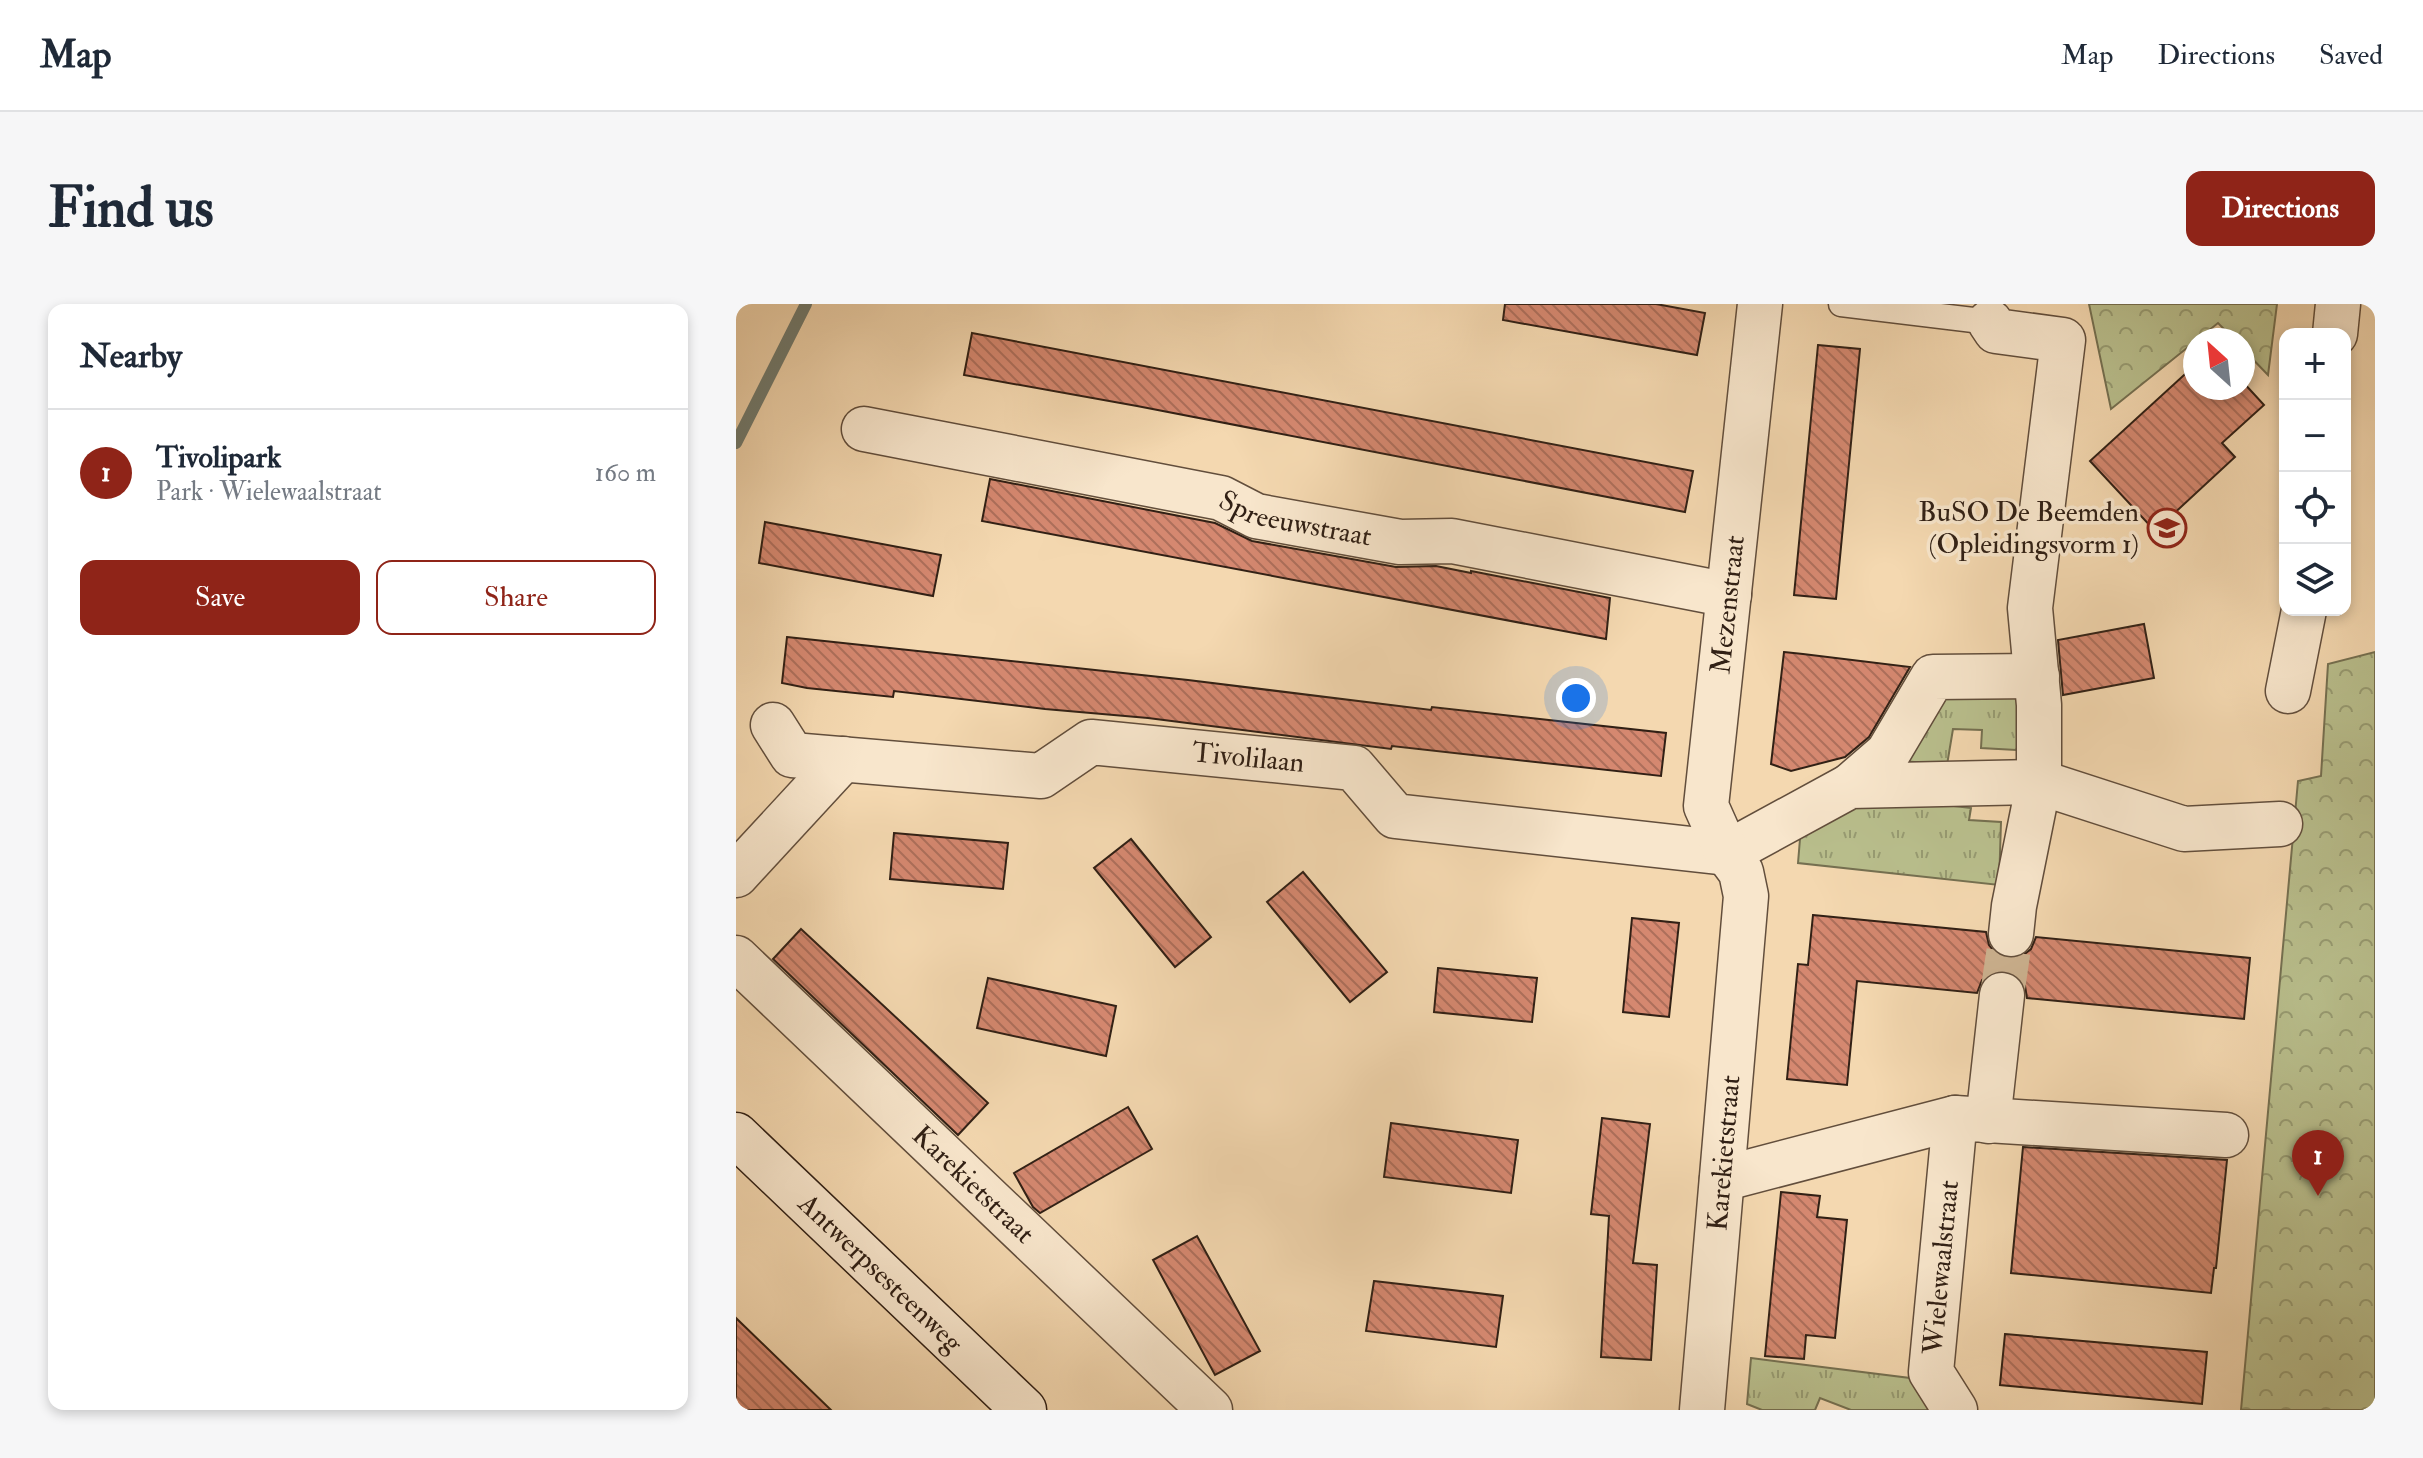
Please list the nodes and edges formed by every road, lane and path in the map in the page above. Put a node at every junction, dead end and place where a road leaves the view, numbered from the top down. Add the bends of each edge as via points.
1 (1760, 304) edge
2 (1841, 304) edge
3 (2338, 304) edge
4 (1990, 322) joint
5 (2336, 328) edge
6 (864, 429) dead end
7 (1729, 595) junction
8 (2303, 616) edge
9 (2037, 676) junction
10 (2288, 691) dead end
11 (773, 725) dead end
12 (843, 759) junction
13 (2039, 782) junction
14 (1850, 786) junction
15 (2280, 824) dead end
16 (1727, 853) junction
17 (736, 875) edge
18 (1746, 896) joint
19 (2011, 934) tunnel mouth
20 (736, 958) edge
21 (2002, 995) tunnel mouth
22 (1972, 1120) junction
23 (736, 1135) edge
24 (2226, 1135) dead end
25 (1722, 1179) junction
26 (1024, 1410) edge
27 (1210, 1410) edge
28 (1702, 1410) edge
29 (1955, 1410) edge

1 - 7 street, Mezenstraat
2 - 4 lane
3 - 5 street
4 - 9 street via 1996,331 2063,340 2030,608
6 - 7 street, Spreeuwstraat via 1221,498 1256,516 1400,542 1452,541
7 - 16 street, Mezenstraat via 1706,806
8 - 10 street
9 - 13 street
9 - 14 street via 1933,677 1888,753
11 - 12 street, Tivolilaan via 792,755
12 - 16 street, Tivolilaan via 1041,776 1091,742 1354,768 1395,816
12 - 17 street
13 - 14 street
13 - 15 street via 2184,829
13 - 19 street
14 - 16 street
16 - 18 street, Mezenstraat via 1741,872
18 - 25 street, Karekietstraat
20 - 27 street, Karekietstraat
21 - 22 street, Wielewaalstraat
22 - 24 street
22 - 25 street
22 - 29 street, Wielewaalstraat via 1931,1372
23 - 26 street, Antwerpsesteenweg
25 - 28 street, Karekietstraat

